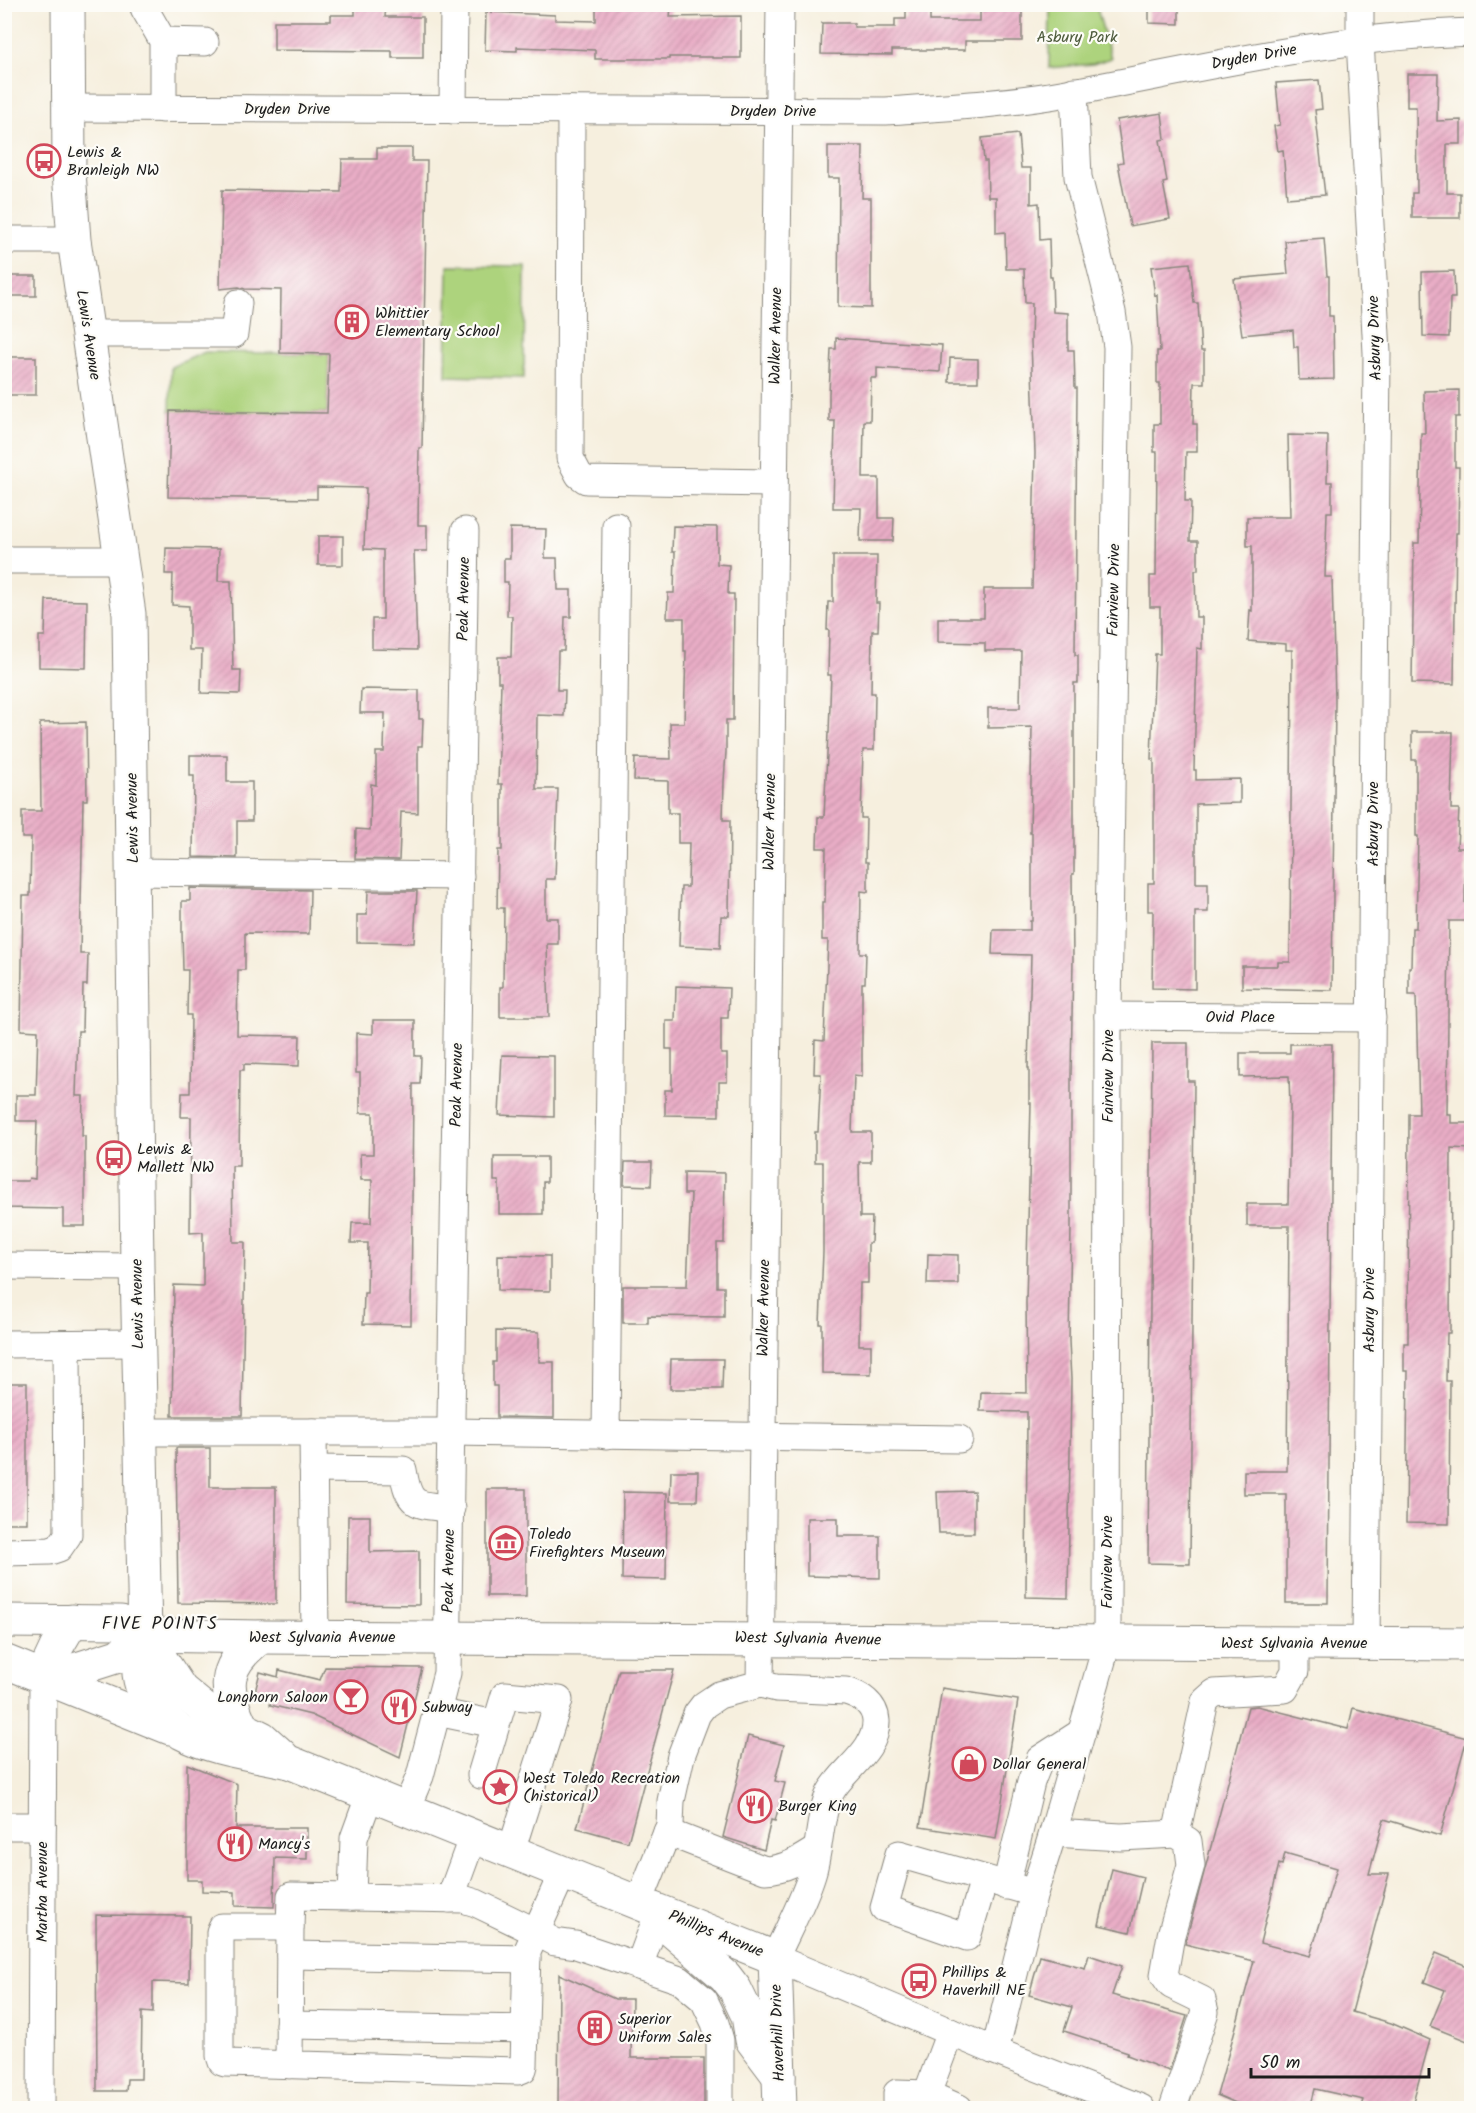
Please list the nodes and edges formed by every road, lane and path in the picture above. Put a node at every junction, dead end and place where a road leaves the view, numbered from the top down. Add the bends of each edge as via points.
1 (68, 4) edge
2 (144, 4) edge
3 (454, 4) edge
4 (780, 4) edge
5 (1360, 4) edge
6 (1472, 32) edge
7 (1360, 40) junction
8 (163, 41) junction
9 (205, 42) dead end
10 (1074, 92) junction
11 (68, 108) junction
12 (163, 108) junction
13 (453, 110) junction
14 (571, 110) junction
15 (778, 111) junction
16 (4, 240) edge
17 (74, 240) junction
18 (238, 303) dead end
19 (88, 334) junction
20 (774, 483) junction
21 (616, 526) dead end
22 (465, 531) dead end
23 (122, 560) junction
24 (4, 561) edge
25 (133, 872) junction
26 (460, 876) junction
27 (1108, 1016) junction
28 (1372, 1018) junction
29 (4, 1266) edge
30 (137, 1266) junction
31 (139, 1343) junction
32 (4, 1344) edge
33 (67, 1344) junction
34 (141, 1431) junction
35 (313, 1432) junction
36 (418, 1432) junction
37 (452, 1432) junction
38 (606, 1435) junction
39 (762, 1437) junction
40 (960, 1439) dead end
41 (313, 1469) junction
42 (403, 1470) junction
43 (451, 1508) junction
44 (4, 1552) edge
45 (4, 1621) edge
46 (72, 1621) junction
47 (145, 1635) junction
48 (261, 1637) junction
49 (315, 1638) junction
50 (448, 1638) junction
51 (761, 1639) junction
52 (1107, 1643) junction
53 (1295, 1643) junction
54 (1366, 1643) junction
55 (1472, 1644) edge
56 (4, 1661) edge
57 (43, 1676) junction
58 (760, 1684) junction
59 (437, 1712) junction
60 (495, 1724) junction
61 (241, 1726) junction
62 (182, 1732) junction
63 (1082, 1732) junction
64 (289, 1762) junction
65 (481, 1775) dead end
66 (370, 1794) junction
67 (406, 1809) junction
68 (4, 1826) edge
69 (42, 1826) junction
70 (667, 1832) junction
71 (1053, 1833) junction
72 (1176, 1834) junction
73 (473, 1836) junction
74 (818, 1849) junction
75 (511, 1851) junction
76 (563, 1872) junction
77 (1034, 1893) junction
78 (352, 1897) junction
79 (450, 1899) junction
80 (648, 1910) junction
81 (290, 1927) junction
82 (536, 1932) junction
83 (290, 1955) junction
84 (776, 1958) junction
85 (527, 1959) junction
86 (639, 1966) junction
87 (289, 2025) junction
88 (525, 2029) junction
89 (950, 2032) junction
90 (995, 2050) junction
91 (289, 2065) junction
92 (779, 2076) junction
93 (927, 2094) junction
94 (41, 2109) edge
95 (720, 2109) edge
96 (780, 2109) edge
97 (897, 2109) edge
98 (959, 2109) edge
99 (1142, 2109) edge
100 (1173, 2109) edge

1 - 11 main road, Lewis Avenue
2 - 8 street
3 - 13 street
4 - 15 street, Walker Avenue
5 - 7 street, Asbury Drive
6 - 7 street, Dryden Drive
7 - 10 street, Dryden Drive via 1264,54
7 - 28 street, Asbury Drive via 1377,353
8 - 9 street
8 - 12 street
10 - 15 street, Dryden Drive via 921,109
10 - 27 street, Fairview Drive via 1078,177 1117,347
11 - 12 street, Dryden Drive
11 - 17 main road, Lewis Avenue
12 - 13 street, Dryden Drive
13 - 14 street, Dryden Drive
14 - 15 street, Dryden Drive
14 - 20 street via 570,458 574,468 586,480
15 - 20 street, Walker Avenue
16 - 17 street
17 - 19 main road, Lewis Avenue
18 - 19 street via 234,334
19 - 23 main road, Lewis Avenue
20 - 39 street, Walker Avenue
21 - 38 street
22 - 26 street, Peak Avenue
23 - 24 street
23 - 25 main road, Lewis Avenue via 129,626
25 - 26 street
25 - 30 main road, Lewis Avenue
26 - 37 street, Peak Avenue
27 - 28 street, Ovid Place
27 - 52 street, Fairview Drive
28 - 54 street, Asbury Drive
29 - 30 street
30 - 31 main road, Lewis Avenue
31 - 33 street
31 - 34 main road, Lewis Avenue
32 - 33 street
33 - 44 street via 68,1535 59,1548 50,1551
34 - 35 street
34 - 47 main road, Lewis Avenue
35 - 36 street
35 - 41 street
36 - 37 street
36 - 42 street
37 - 38 street
37 - 43 street, Peak Avenue
38 - 39 street
39 - 40 street
39 - 51 street, Walker Avenue
41 - 42 street
41 - 49 street
42 - 43 street via 414,1501
43 - 50 street, Peak Avenue
45 - 46 main road, West Sylvania Avenue
46 - 47 main road, West Sylvania Avenue via 121,1622
46 - 57 main road
47 - 48 main road, West Sylvania Avenue
47 - 57 main road via 118,1656
47 - 61 main road, Phillips Avenue via 181,1690 204,1709
47 - 62 main road, Phillips Avenue via 138,1655 142,1690 156,1710
48 - 49 main road, West Sylvania Avenue
48 - 61 main road via 243,1650 228,1686
49 - 50 main road, West Sylvania Avenue
50 - 51 main road, West Sylvania Avenue
50 - 59 street, Peak Avenue via 447,1673
51 - 52 main road, West Sylvania Avenue
51 - 58 street, Walker Avenue
52 - 53 main road, West Sylvania Avenue
52 - 63 street, Fairview Drive
53 - 54 main road, West Sylvania Avenue
53 - 72 street via 1295,1671 1285,1689 1214,1694 1205,1701
54 - 55 main road, West Sylvania Avenue
56 - 57 main road
57 - 62 main road
57 - 69 street, Martha Avenue
58 - 70 street via 719,1695 697,1714 681,1756
58 - 74 street via 846,1690 866,1700 876,1720 868,1747 837,1781 829,1796
59 - 60 street
59 - 67 street, Peak Avenue via 420,1776
60 - 65 street
60 - 75 street via 505,1695 559,1700
61 - 64 main road, Phillips Avenue
62 - 64 main road, Phillips Avenue via 216,1746
63 - 71 street, Fairview Drive
63 - 77 street via 1040,1759 995,1883
64 - 66 main road, Phillips Avenue
66 - 67 main road, Phillips Avenue
66 - 78 street via 354,1838
67 - 73 main road, Phillips Avenue
68 - 69 street
69 - 94 street, Martha Avenue
70 - 74 street via 765,1870 792,1865
70 - 80 street
71 - 72 street via 1121,1837
71 - 77 street, Fairview Drive
72 - 100 street via 1188,1841 1191,1865 1164,1975 1171,1985 1202,2000 1205,2012
73 - 75 main road, Phillips Avenue
73 - 79 street
74 - 84 street via 812,1874
75 - 76 main road, Phillips Avenue
76 - 80 main road, Phillips Avenue
76 - 82 street
77 - 90 street, Fairview Drive
78 - 79 street
78 - 81 street via 291,1896
79 - 82 street via 476,1903
80 - 84 main road, Phillips Avenue
80 - 86 street
80 - 92 main road via 735,1989 748,2016 752,2040
81 - 83 street
81 - 91 street via 222,1927 220,1932 220,2060
82 - 85 street
82 - 86 street via 555,1942 576,1944
83 - 85 street
83 - 87 street
84 - 89 street, Phillips Avenue
84 - 92 main road, Haverhill Drive
85 - 88 street
86 - 95 street via 680,1980 704,2000 720,2040
87 - 88 street
87 - 91 street
88 - 91 street via 524,2066 518,2071
89 - 90 street, Phillips Avenue
89 - 93 street
90 - 99 street, Phillips Avenue
92 - 96 main road, Haverhill Drive
93 - 97 street via 897,2093
93 - 98 street

